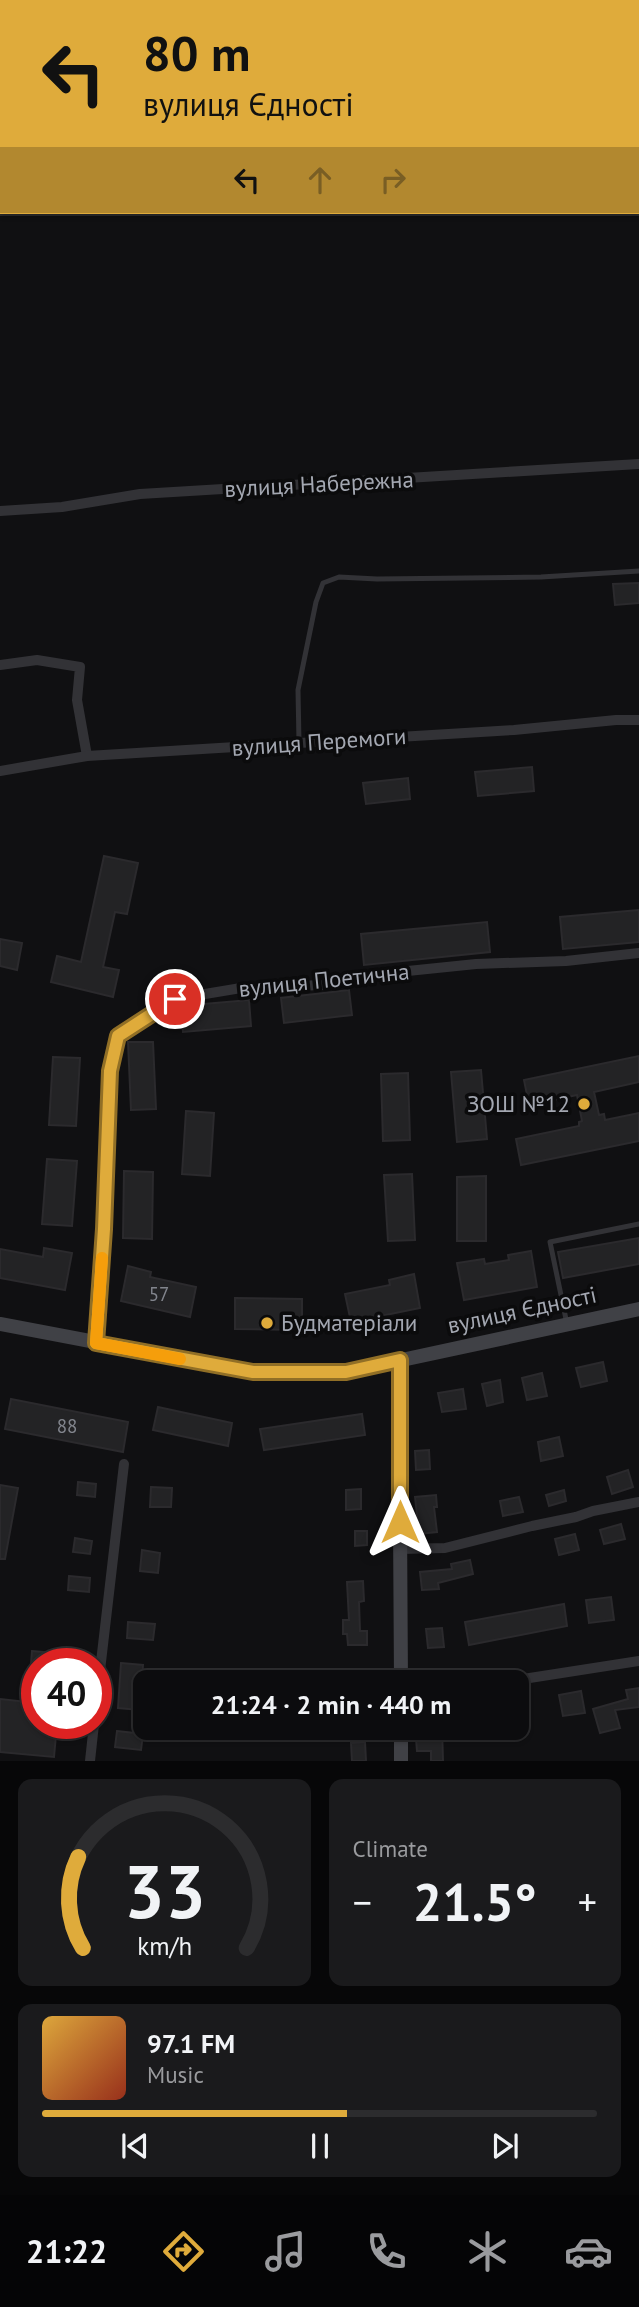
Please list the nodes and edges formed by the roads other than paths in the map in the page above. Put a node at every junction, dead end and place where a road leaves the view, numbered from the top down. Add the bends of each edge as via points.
1 (639, 464) edge
2 (0, 511) edge
3 (639, 571) edge
4 (0, 665) edge
5 (639, 720) edge
6 (299, 742) junction
7 (86, 756) junction
8 (0, 771) edge
9 (639, 953) edge
10 (639, 1224) edge
11 (639, 1309) edge
12 (567, 1324) junction
13 (0, 1325) edge
14 (96, 1343) junction
15 (400, 1360) junction
16 (124, 1464) dead end
17 (639, 1502) edge
18 (400, 1549) junction
19 (103, 1648) edge
20 (639, 1661) edge
21 (401, 1670) edge
22 (529, 1678) edge
23 (92, 1739) edge
24 (401, 1740) edge
25 (90, 1761) edge
26 (401, 1761) edge

1 - 2 street, вулиця Набережна via 141,494 62,508
3 - 6 lane via 541,577 339,577 323,583 299,690
4 - 7 street via 37,660 80,667 78,700
5 - 6 street, вулиця Перемоги
6 - 7 street, вулиця Перемоги
7 - 8 street, вулиця Перемоги
9 - 14 street, вулиця Поетична via 476,964 323,985 228,990 175,999 118,1036 110,1071
10 - 12 lane via 550,1242
11 - 12 street, вулиця Єдності
12 - 15 street, вулиця Єдності
13 - 14 street, вулиця Єдності
14 - 15 street, вулиця Єдності via 253,1372 346,1372
15 - 18 street
16 - 19 street
17 - 18 street via 445,1548
18 - 21 street
20 - 22 street
23 - 25 street
24 - 26 street

